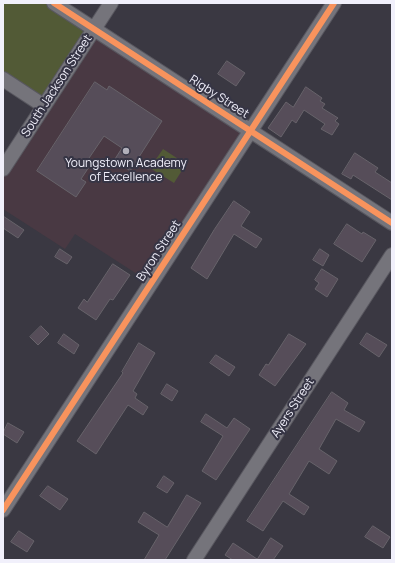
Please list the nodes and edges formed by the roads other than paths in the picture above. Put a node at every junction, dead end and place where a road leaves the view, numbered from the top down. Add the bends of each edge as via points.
1 (54, 3) edge
2 (111, 3) edge
3 (334, 3) edge
4 (94, 29) junction
5 (3, 79) edge
6 (44, 106) junction
7 (250, 131) junction
8 (3, 169) edge
9 (392, 223) edge
10 (392, 255) edge
11 (3, 510) edge
12 (194, 560) edge

1 - 4 street, Rigby Street
2 - 4 street, South Jackson Street
3 - 7 street, Byron Street
4 - 6 street, South Jackson Street
4 - 7 street, Rigby Street
5 - 6 street
6 - 8 street, South Jackson Street
7 - 9 street, Rigby Street
7 - 11 street, Byron Street
10 - 12 street, Ayers Street

